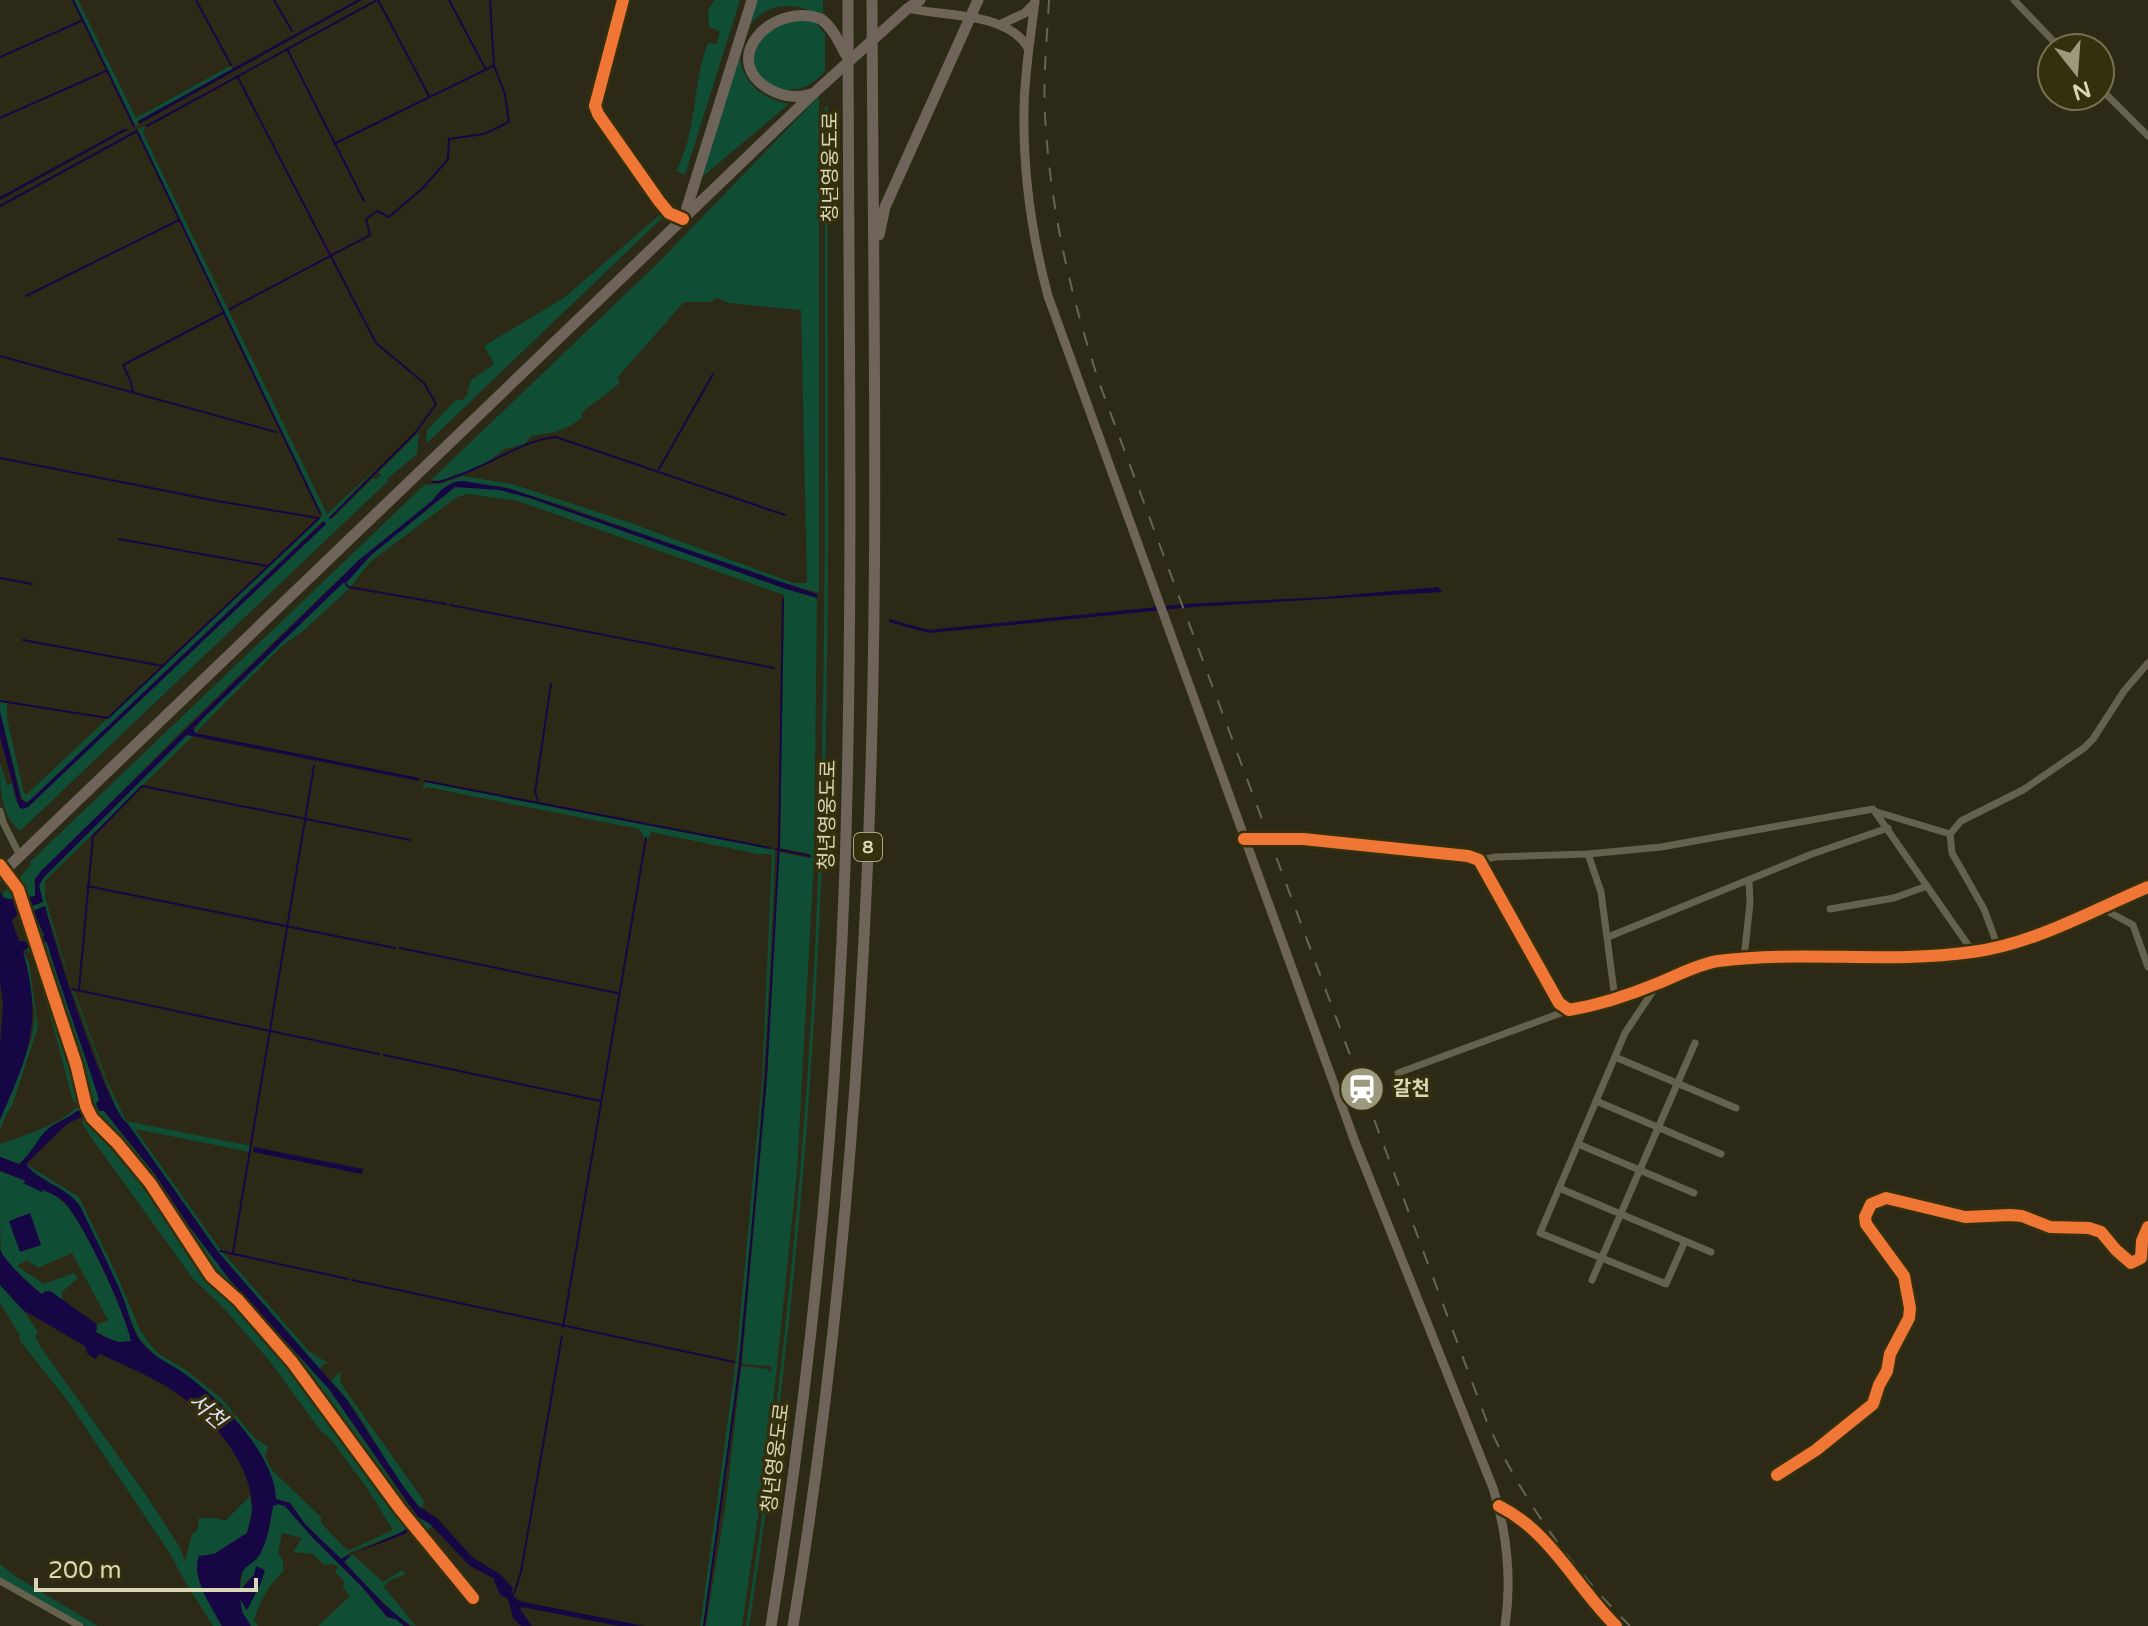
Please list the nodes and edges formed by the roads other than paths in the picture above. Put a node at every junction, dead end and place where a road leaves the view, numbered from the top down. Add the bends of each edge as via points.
1 (623, 0) edge
2 (752, 0) edge
3 (848, 0) edge
4 (872, 0) edge
5 (920, 0) edge
6 (2014, 0) edge
7 (978, 1) edge
8 (1035, 2) edge
9 (910, 4) edge
10 (1001, 24) junction
11 (2045, 32) edge
12 (1028, 48) junction
13 (846, 49) junction
14 (815, 92) junction
15 (2116, 104) edge
16 (2148, 136) edge
17 (683, 219) junction
18 (874, 252) junction
19 (2148, 663) edge
20 (0, 811) edge
21 (1877, 812) junction
22 (1888, 828) junction
23 (1950, 834) junction
24 (1244, 839) junction
25 (1588, 854) junction
26 (20, 856) junction
27 (1479, 860) junction
28 (1, 870) edge
29 (1749, 881) junction
30 (1927, 886) junction
31 (2148, 887) edge
32 (2103, 906) junction
33 (1830, 909) dead end
34 (1608, 937) junction
35 (1998, 947) junction
36 (1973, 952) junction
37 (1744, 958) junction
38 (2148, 967) edge
39 (1658, 984) junction
40 (1615, 999) junction
41 (1569, 1010) junction
42 (1695, 1043) dead end
43 (1615, 1057) junction
44 (1398, 1073) dead end
45 (1678, 1083) junction
46 (1596, 1101) junction
47 (1736, 1108) dead end
48 (1659, 1127) junction
49 (1578, 1144) junction
50 (1721, 1154) dead end
51 (1640, 1170) junction
52 (1559, 1188) junction
53 (1694, 1193) dead end
54 (1621, 1214) junction
55 (2148, 1227) edge
56 (1685, 1241) junction
57 (1711, 1252) dead end
58 (1602, 1258) junction
59 (1592, 1280) dead end
60 (1777, 1475) dead end
61 (1499, 1506) junction
62 (0, 1581) edge
63 (473, 1598) dead end
64 (80, 1626) edge
65 (771, 1626) edge
66 (793, 1626) edge
67 (1505, 1626) edge
68 (1616, 1626) edge

1 - 17 street via 595,106 659,201
2 - 17 highway
3 - 13 highway, 청년영웅도로 / 8
4 - 18 highway, 청년영웅도로 / 8
5 - 9 highway
6 - 11 street
7 - 18 highway via 885,207
8 - 10 main road
8 - 12 main road
9 - 10 main road
9 - 14 highway
10 - 12 main road
12 - 24 main road via 1024,145 1040,264
13 - 14 highway via 820,18 796,9 774,14 754,30 749,58 763,84 792,97
13 - 65 highway, 청년영웅도로 / 8 via 849,677 841,944 814,1289
14 - 17 highway
15 - 16 street
17 - 26 highway
18 - 66 highway, 청년영웅도로 / 8 via 871,693 862,974 835,1306
19 - 23 street via 2084,748 2034,784 1961,821
20 - 26 street
21 - 22 street
21 - 23 street
21 - 25 street
22 - 29 street
22 - 30 street
23 - 35 street via 1952,853 1984,909
24 - 27 street via 1303,839
24 - 61 main road via 1355,1142
25 - 27 street
25 - 34 street
26 - 28 highway
27 - 41 street via 1559,1003
28 - 63 street via 18,889 92,1118 150,1183 211,1276 292,1362
29 - 34 street
29 - 37 street
30 - 33 street via 1894,898
30 - 36 street
31 - 32 street
32 - 35 street
32 - 38 street via 2133,925
34 - 40 street
35 - 36 street
36 - 37 street
37 - 39 street via 1697,966
39 - 40 street
39 - 43 street
40 - 41 street
41 - 44 street
42 - 45 street
43 - 45 street
43 - 46 street
45 - 47 street
45 - 48 street
46 - 48 street
46 - 49 street
48 - 50 street
48 - 51 street
49 - 51 street
49 - 52 street
51 - 53 street
51 - 54 street
52 - 54 street
52 - 58 street via 1540,1233
54 - 56 street
54 - 58 street
55 - 60 street via 2141,1258 2131,1263 2101,1232 2089,1228 2050,1227 2022,1216 1965,1217 1886,1198 1871,1204 1866,1224 1904,1276 1909,1318 1873,1404
56 - 57 street
56 - 58 street via 1666,1284
58 - 59 street
61 - 67 main road
61 - 68 street via 1533,1528
62 - 64 street

